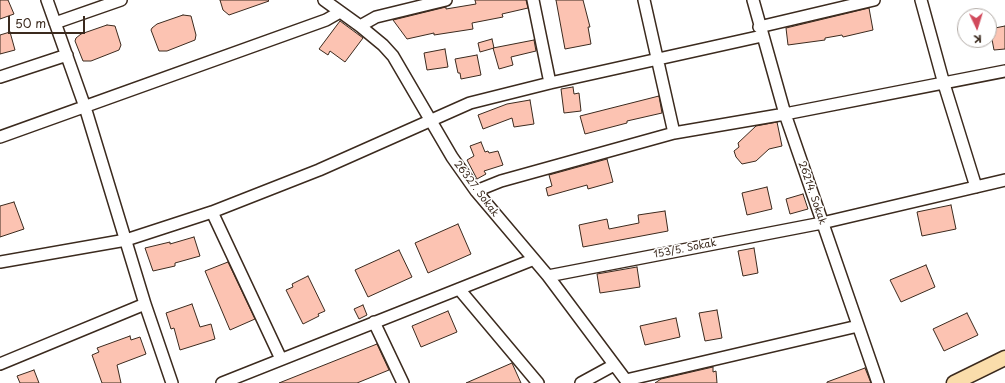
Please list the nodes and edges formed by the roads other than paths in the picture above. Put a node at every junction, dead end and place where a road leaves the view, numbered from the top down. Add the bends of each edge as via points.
1 (47, 0) edge
2 (121, 0) edge
3 (324, 0) edge
4 (446, 0) edge
5 (533, 0) edge
6 (644, 0) edge
7 (752, 0) edge
8 (874, 0) edge
9 (921, 0) edge
10 (340, 12) junction
11 (55, 23) junction
12 (360, 26) junction
13 (761, 31) junction
14 (67, 55) junction
15 (658, 59) junction
16 (1005, 71) edge
17 (0, 77) edge
18 (550, 83) junction
19 (944, 84) junction
20 (85, 106) junction
21 (784, 114) junction
22 (429, 120) junction
23 (674, 133) junction
24 (0, 137) edge
25 (1005, 180) edge
26 (976, 187) junction
27 (476, 191) junction
28 (212, 212) junction
29 (822, 222) junction
30 (126, 240) junction
31 (532, 260) junction
32 (0, 262) edge
33 (548, 276) junction
34 (459, 288) junction
35 (145, 304) junction
36 (374, 322) junction
37 (858, 326) junction
38 (1005, 358) edge
39 (281, 359) junction
40 (0, 364) edge
41 (614, 364) junction
42 (245, 378) edge
43 (627, 381) edge
44 (172, 383) edge
45 (222, 383) edge
46 (403, 383) edge
47 (538, 383) edge
48 (581, 383) edge
49 (878, 383) edge
50 (954, 383) edge

1 - 11 street
2 - 11 street
3 - 10 street, 26327. Sokak
4 - 12 street via 376,17
5 - 18 street
6 - 15 street
7 - 13 street, 26214. Sokak
8 - 13 street
9 - 19 street
10 - 12 street, 26327. Sokak
10 - 20 street via 326,20
11 - 14 street
12 - 22 street, 26327. Sokak via 393,56
13 - 15 street
13 - 21 street, 26214. Sokak
14 - 17 street
14 - 20 street
15 - 18 street
15 - 23 street
16 - 19 street
18 - 22 street via 470,103
19 - 21 street
19 - 26 street
20 - 24 street
20 - 30 street
21 - 23 street
21 - 29 street, 26214. Sokak
22 - 27 street, 26327. Sokak
22 - 28 street via 319,170
23 - 27 street via 501,181
25 - 26 street, 153/5. Sokak
26 - 29 street, 153/5. Sokak
27 - 31 street, 26327. Sokak
28 - 30 street
28 - 39 street
29 - 33 street, 153/5. Sokak
29 - 37 street, 26214. Sokak
30 - 32 street
30 - 35 street
31 - 33 street, 26327. Sokak
31 - 34 street
33 - 41 street, 26327. Sokak
34 - 36 street
34 - 47 street
35 - 40 street
35 - 44 street
36 - 39 street
36 - 46 street
37 - 43 street
37 - 49 street, 26214. Sokak
38 - 50 main road
39 - 42 street
41 - 43 street, 26327. Sokak
41 - 48 street
42 - 45 street

